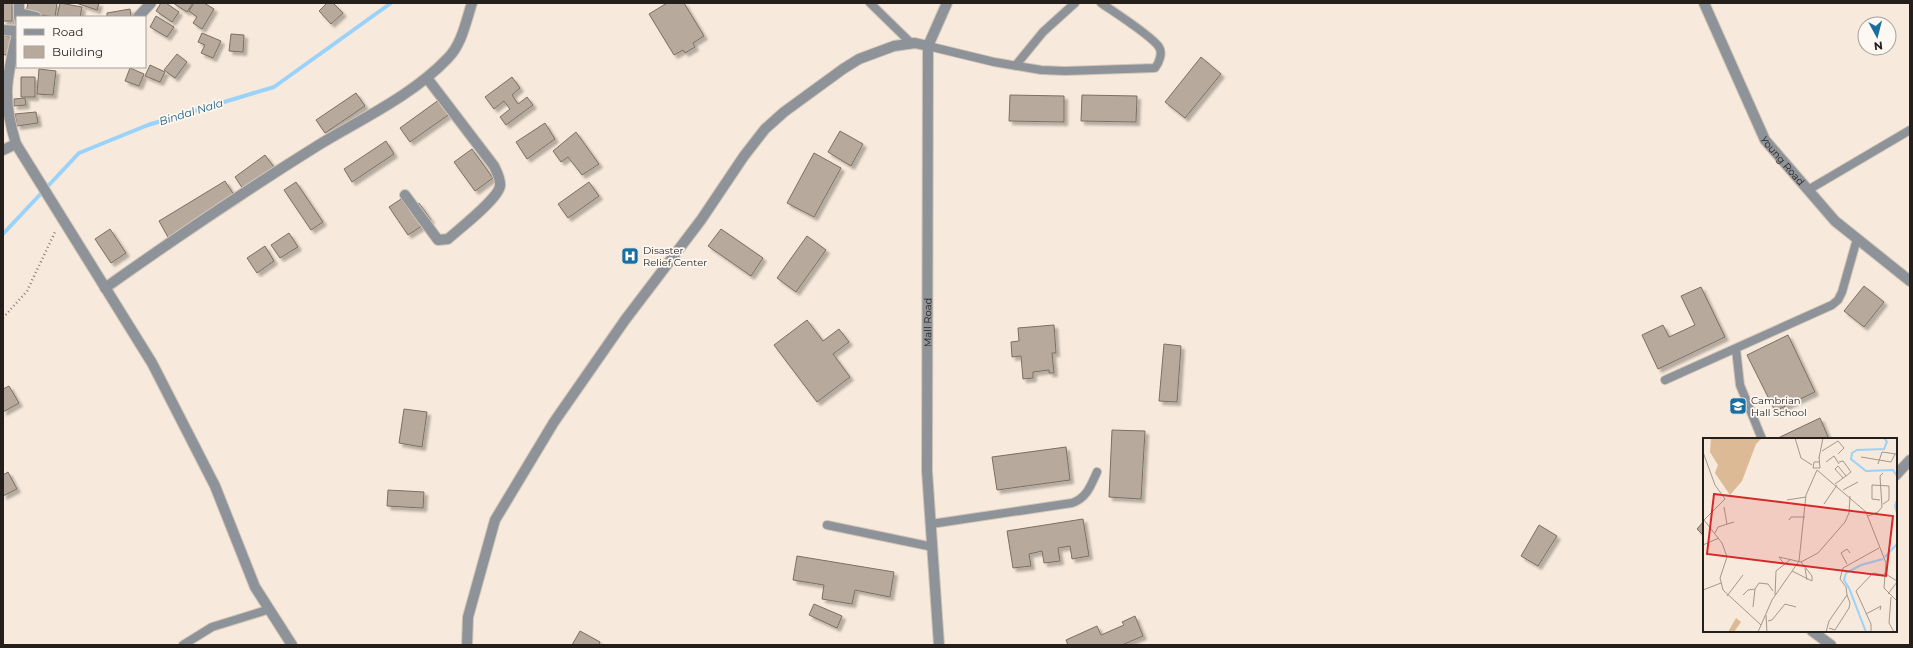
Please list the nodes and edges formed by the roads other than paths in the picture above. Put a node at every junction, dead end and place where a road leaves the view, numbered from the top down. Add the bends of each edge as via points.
1 (151, 3) edge
2 (472, 3) edge
3 (870, 3) edge
4 (947, 3) edge
5 (1075, 3) edge
6 (1101, 3) edge
7 (1704, 3) edge
8 (19, 11) edge
9 (33, 16) edge
10 (139, 16) edge
11 (3, 30) edge
12 (16, 33) edge
13 (16, 38) edge
14 (911, 42) junction
15 (928, 46) junction
16 (1016, 65) junction
17 (427, 78) junction
18 (1910, 130) edge
19 (19, 148) junction
20 (3, 150) edge
21 (1808, 190) junction
22 (405, 195) dead end
23 (1857, 238) junction
24 (1910, 281) edge
25 (105, 288) junction
26 (1736, 349) junction
27 (1665, 380) dead end
28 (1762, 438) edge
29 (1910, 460) edge
30 (1097, 472) dead end
31 (1897, 475) edge
32 (931, 524) junction
33 (826, 525) dead end
34 (933, 547) junction
35 (268, 610) junction
36 (1813, 632) edge
37 (183, 645) edge
38 (292, 645) edge
39 (467, 645) edge
40 (939, 645) edge
41 (1831, 645) edge

1 - 10 street
2 - 17 street via 462,34 449,57
3 - 14 lane
4 - 15 street, Mall Road
5 - 16 lane via 1043,32
6 - 16 lane via 1159,48 1160,54 1154,68 1065,71
7 - 21 street, Young Road via 1765,140
8 - 9 street
11 - 12 street
13 - 19 street via 6,92 7,110
14 - 15 street
14 - 39 street via 859,59 843,69 784,112 744,156 701,220 625,320 554,422 495,520 468,617
15 - 16 lane
15 - 32 street, Mall Road via 927,471
17 - 22 street via 494,166 500,186 488,204 448,239 442,241 438,240
17 - 25 street via 172,240
18 - 21 lane
19 - 20 street
19 - 25 street
21 - 23 street, Young Road via 1836,221
23 - 24 street, Young Road
23 - 26 lane via 1838,300
25 - 35 street via 152,363 215,486 254,587
26 - 27 lane
26 - 28 lane via 1740,385
29 - 31 street
30 - 32 lane via 1081,500 1072,503
32 - 34 street, Mall Road
33 - 34 lane
34 - 40 street, Mall Road
35 - 37 lane via 212,627
35 - 38 street
36 - 41 street

